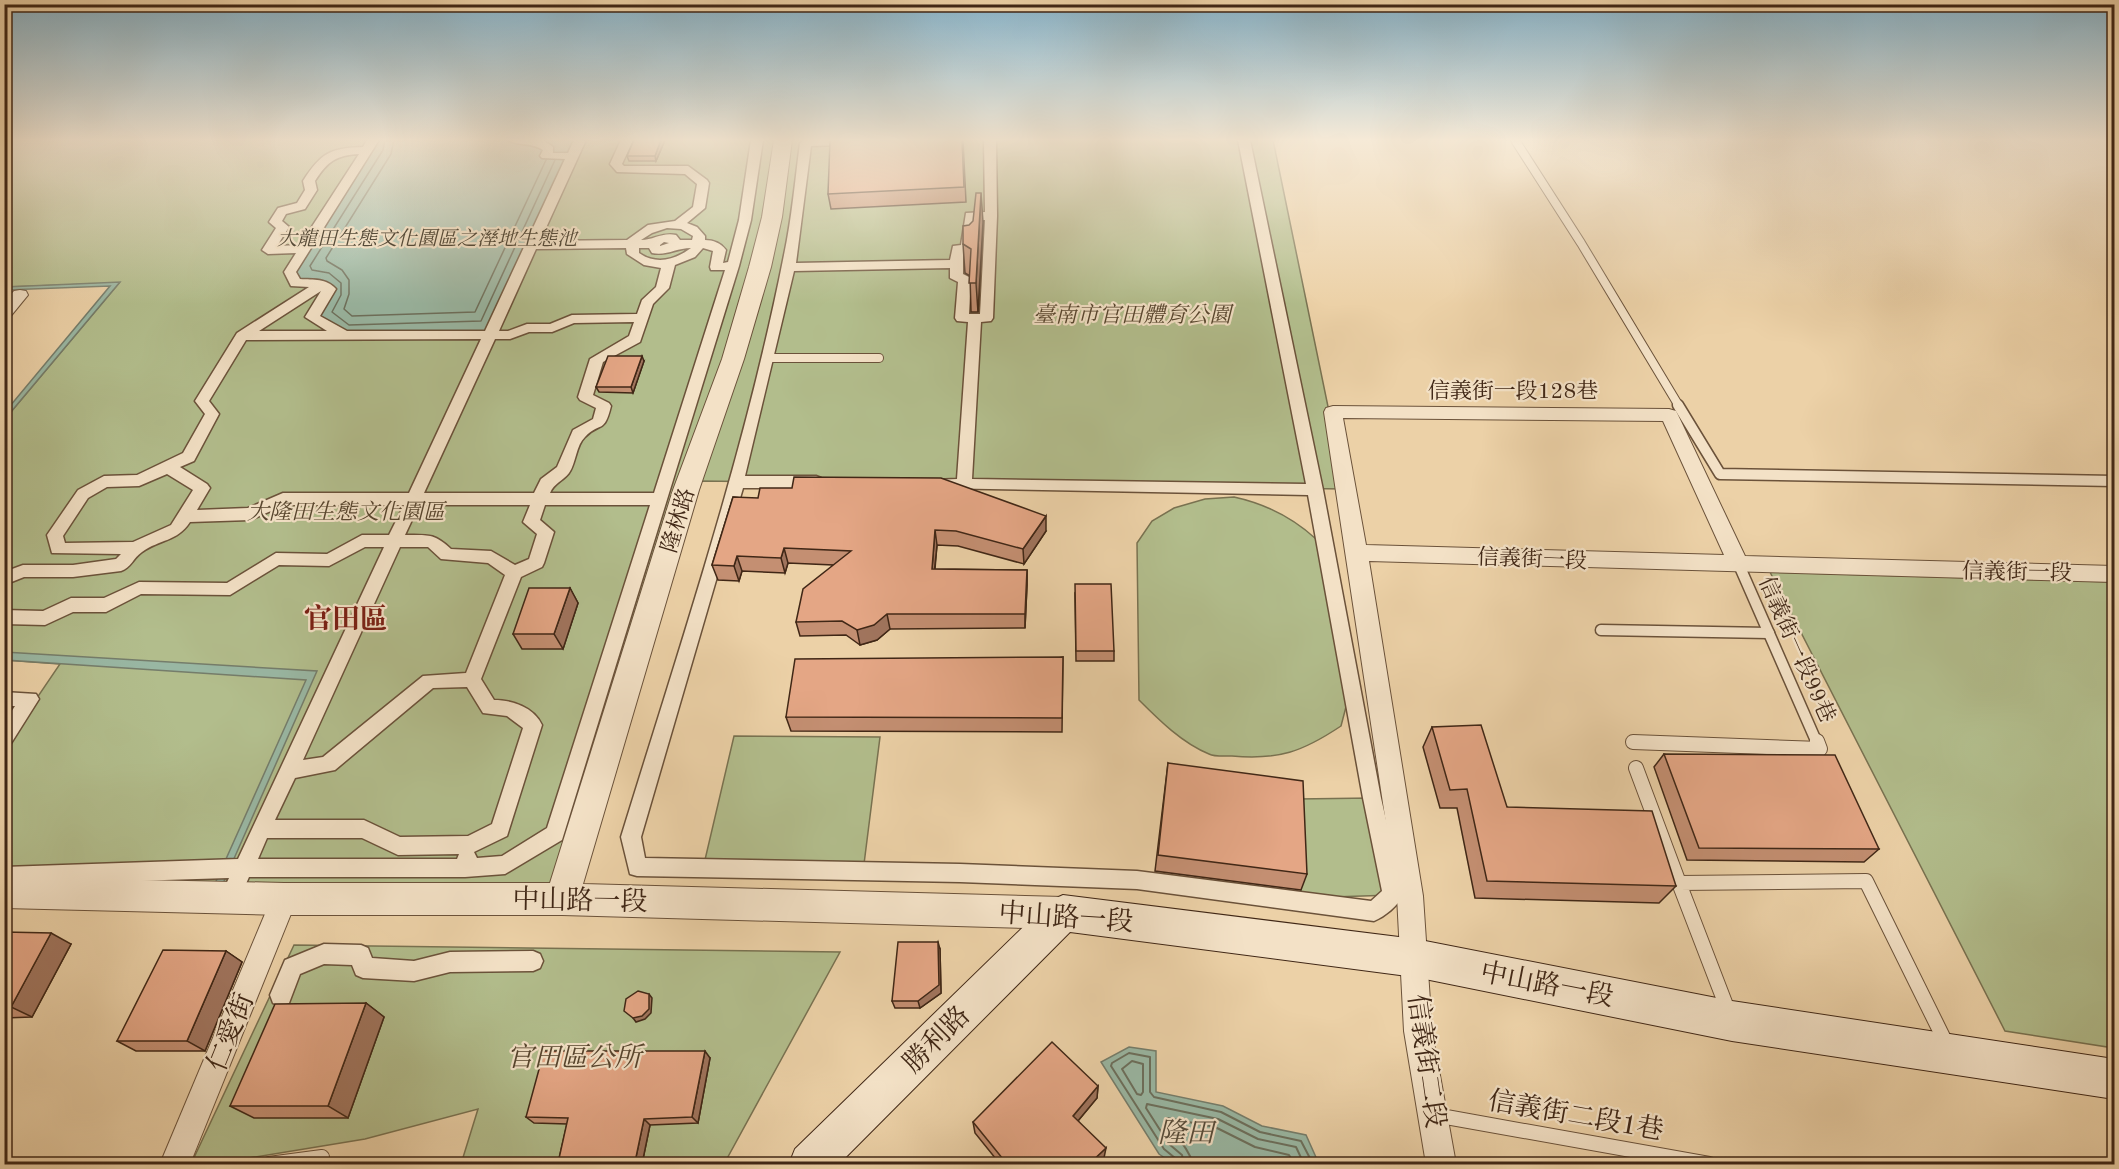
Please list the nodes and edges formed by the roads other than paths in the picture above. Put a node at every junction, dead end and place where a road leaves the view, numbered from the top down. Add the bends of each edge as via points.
1 (308, 195) edge
2 (339, 195) edge
3 (555, 195) edge
4 (702, 195) edge
5 (749, 195) edge
6 (780, 195) edge
7 (794, 195) edge
8 (991, 195) edge
9 (1255, 195) edge
10 (1550, 195) edge
11 (991, 216) junction
12 (678, 224) junction
13 (632, 244) junction
14 (699, 244) junction
15 (532, 245) junction
16 (305, 249) junction
17 (669, 263) junction
18 (956, 264) junction
19 (733, 267) junction
20 (789, 267) junction
21 (323, 284) junction
22 (20, 295) dead end
23 (4, 313) edge
24 (642, 318) junction
25 (975, 318) junction
26 (345, 335) junction
27 (490, 335) junction
28 (242, 336) junction
29 (768, 358) junction
30 (879, 358) dead end
31 (169, 468) junction
32 (736, 482) junction
33 (2115, 482) edge
34 (838, 483) edge
35 (921, 484) edge
36 (964, 484) junction
37 (1315, 489) junction
38 (539, 498) junction
39 (415, 499) junction
40 (660, 499) junction
41 (184, 516) junction
42 (395, 541) junction
43 (135, 548) junction
44 (1358, 553) junction
45 (121, 565) junction
46 (1739, 565) junction
47 (514, 573) junction
48 (2115, 574) edge
49 (4, 579) edge
50 (139, 588) junction
51 (4, 617) edge
52 (1601, 630) dead end
53 (1769, 633) junction
54 (472, 680) junction
55 (4, 699) edge
56 (4, 739) edge
57 (1634, 742) dead end
58 (1636, 768) dead end
59 (291, 770) junction
60 (263, 829) junction
61 (470, 845) junction
62 (244, 868) junction
63 (465, 868) junction
64 (1679, 883) junction
65 (6, 890) edge
66 (230, 897) junction
67 (284, 899) junction
68 (562, 899) junction
69 (1063, 913) junction
70 (1415, 958) junction
71 (533, 961) dead end
72 (281, 995) dead end
73 (1732, 1021) junction
74 (1951, 1054) junction
75 (2115, 1079) edge
76 (1433, 1115) junction
77 (175, 1164) edge
78 (269, 1164) edge
79 (320, 1164) edge
80 (810, 1164) edge
81 (1441, 1164) edge
82 (1709, 1164) edge

1 - 16 street via 301,206 282,211 275,222 283,227 268,250
2 - 16 street
3 - 15 street
4 - 12 street via 699,208
5 - 19 street
6 - 68 street, 隆林路 via 733,359 686,490
7 - 20 street
8 - 11 street
9 - 37 street
10 - 33 lane via 1720,474
11 - 18 street via 970,216 967,249 957,249
11 - 25 street via 986,318
12 - 13 street via 646,230
12 - 14 street via 695,230
13 - 14 street via 653,244 668,237 676,244
13 - 15 street
13 - 17 street via 638,260
14 - 17 street via 690,255
14 - 19 street via 711,244 720,250 716,267
15 - 27 street
16 - 21 street via 290,272 296,283
17 - 24 street via 662,288 647,303
18 - 20 street
18 - 25 street via 956,278 965,278 962,318
19 - 40 street
20 - 29 street
21 - 26 street via 329,289 312,317
21 - 28 street
22 - 23 street
24 - 27 street via 572,319 552,328
24 - 38 street via 635,339 597,359 585,397 604,406 600,422 578,434 563,470 546,483
25 - 36 street
26 - 27 street
26 - 28 street
27 - 39 street
28 - 31 street via 202,401 212,414 194,448 189,457
29 - 30 lane
29 - 32 street
31 - 41 street via 202,488
31 - 43 street via 139,480 104,482 83,494 55,535 58,549
32 - 34 street
32 - 37 street via 631,837 637,867 1137,880 1374,911 1394,895 1371,798
35 - 36 street
36 - 37 street
38 - 39 street
38 - 40 street
38 - 47 street via 531,522 546,532 536,563
39 - 41 street via 283,500 250,514
39 - 42 street
40 - 63 street via 555,834 506,865
41 - 43 street via 177,529
42 - 47 street via 432,541 447,555 491,557
42 - 50 street via 362,541 328,560 276,559 231,589
42 - 59 street
43 - 45 street
44 - 46 street, 信義街一段
44 - 46 street, 信義街一段128巷 via 1333,412 1670,415
44 - 70 street via 1410,896
45 - 49 street via 73,571 23,571
45 - 50 street
46 - 48 street, 信義街一段
46 - 53 lane, 信義街一段99巷
47 - 54 street
50 - 51 street via 106,605 71,605 45,618
52 - 53 lane
53 - 57 lane, 信義街一段99巷 via 1820,749
54 - 59 street via 429,681 328,764
54 - 61 street via 489,708 510,708 533,725 500,830
55 - 56 street via 30,699
58 - 64 lane
59 - 60 street
60 - 61 street via 364,829 398,846
60 - 62 street
61 - 63 street
62 - 63 street
62 - 65 street
62 - 66 street
64 - 73 lane
64 - 74 lane via 1866,881
65 - 66 street, 中山路一段
66 - 67 street, 中山路一段
67 - 68 street, 中山路一段
67 - 77 street, 仁愛街
68 - 69 street, 中山路一段
69 - 70 main road, 中山路一段
69 - 80 main road, 勝利路
70 - 73 main road, 中山路一段
70 - 76 street, 信義街二段 via 1418,1030
71 - 72 street via 450,962 414,971 363,968 361,955 324,954 292,967
73 - 74 main road, 中山路一段
74 - 75 main road, 中山路一段
76 - 81 street, 信義街二段
76 - 82 lane, 信義街二段1巷
78 - 79 lane via 322,1157

